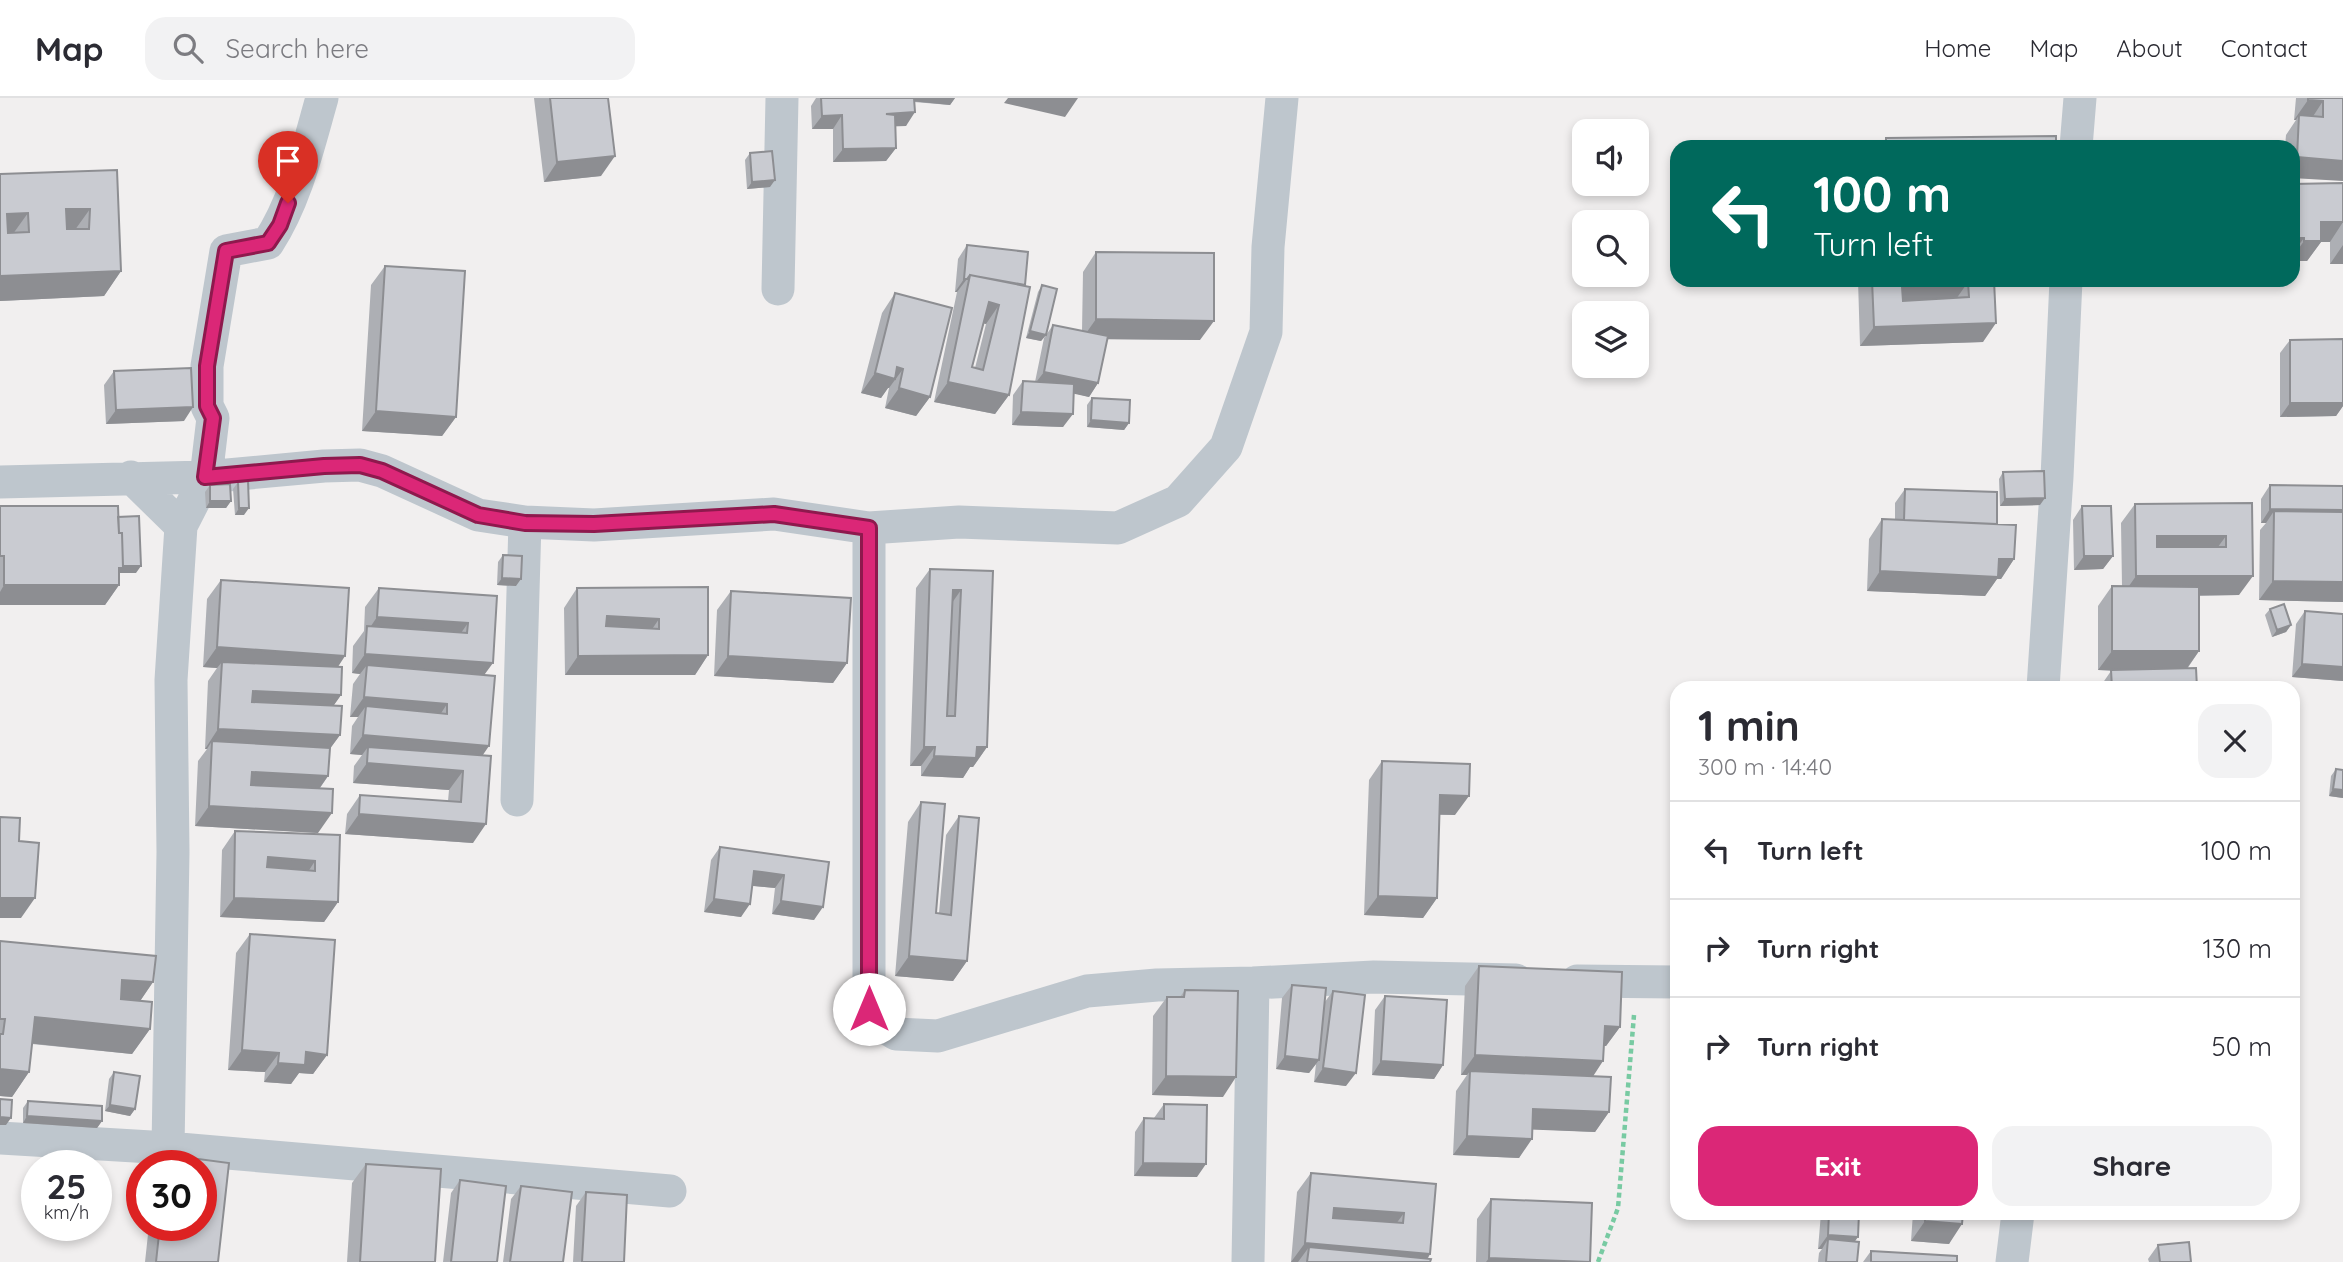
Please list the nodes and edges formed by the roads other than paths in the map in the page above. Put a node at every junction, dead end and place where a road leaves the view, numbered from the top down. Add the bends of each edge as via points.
1 (322, 98) edge
2 (782, 98) edge
3 (1282, 98) edge
4 (2080, 98) edge
5 (2077, 140) edge
6 (2065, 287) edge
7 (778, 289) dead end
8 (131, 477) junction
9 (205, 477) junction
10 (0, 482) edge
11 (525, 523) junction
12 (181, 526) junction
13 (869, 528) junction
14 (2043, 681) edge
15 (517, 800) dead end
16 (1670, 982) edge
17 (1253, 983) junction
18 (0, 1138) edge
19 (168, 1148) junction
20 (670, 1191) dead end
21 (2017, 1220) edge
22 (1248, 1262) edge
23 (2012, 1262) edge

1 - 9 street via 280,225 268,243 226,251 207,366 207,406 213,418
2 - 7 street
3 - 13 street via 1268,247 1266,332 1226,447 1178,501 1118,528 959,522
4 - 5 street
6 - 14 street
8 - 9 street
8 - 10 street
8 - 12 street
9 - 11 street via 360,465 478,515
9 - 12 street
11 - 13 street via 774,514
11 - 15 street
12 - 19 street via 171,680
13 - 17 street via 869,1009 878,1023 896,1034 938,1036 1087,991
16 - 17 street via 1374,976
17 - 22 street
18 - 19 street
19 - 20 street
21 - 23 street

